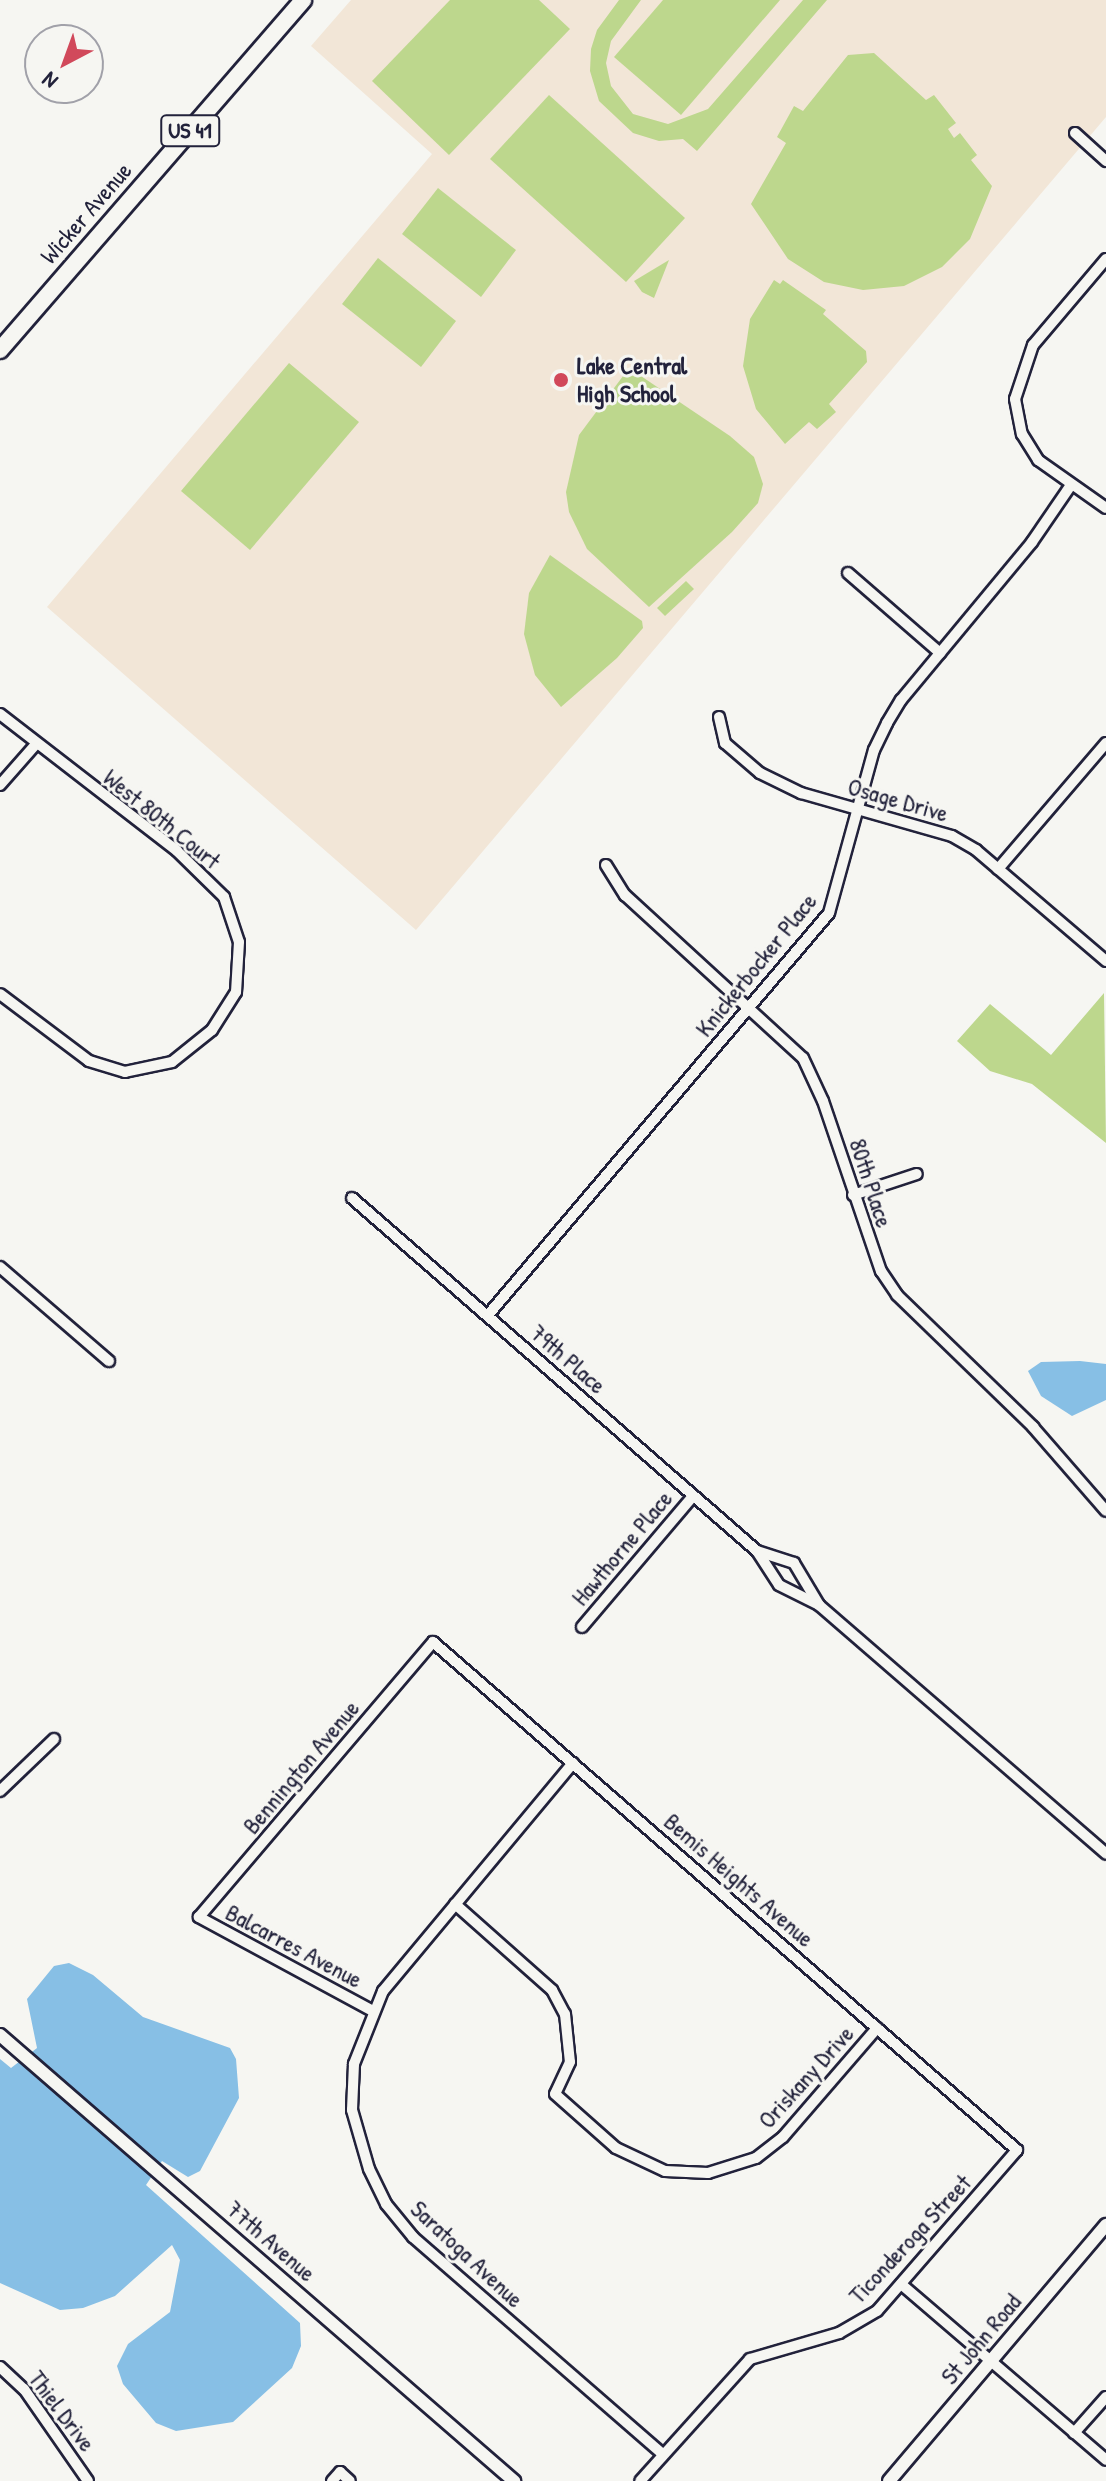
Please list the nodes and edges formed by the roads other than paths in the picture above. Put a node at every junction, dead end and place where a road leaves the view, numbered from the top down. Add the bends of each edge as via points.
1 (303, 0) edge
2 (1075, 133) dead end
3 (1106, 161) edge
4 (1106, 259) edge
5 (0, 350) edge
6 (1071, 485) junction
7 (1106, 508) edge
8 (848, 573) dead end
9 (940, 653) junction
10 (0, 714) edge
11 (719, 717) dead end
12 (1106, 743) edge
13 (36, 744) junction
14 (0, 785) edge
15 (858, 809) junction
16 (606, 865) dead end
17 (998, 869) junction
18 (1106, 961) edge
19 (0, 994) edge
20 (751, 1006) junction
21 (917, 1174) dead end
22 (853, 1195) junction
23 (352, 1198) dead end
24 (0, 1267) edge
25 (488, 1315) junction
26 (109, 1361) dead end
27 (693, 1496) junction
28 (1106, 1511) edge
29 (757, 1551) junction
30 (819, 1605) junction
31 (582, 1627) dead end
32 (433, 1642) joint
33 (54, 1739) dead end
34 (573, 1763) junction
35 (0, 1791) edge
36 (1106, 1854) edge
37 (455, 1904) junction
38 (199, 1917) joint
39 (371, 2010) junction
40 (877, 2028) junction
41 (0, 2035) edge
42 (1017, 2150) joint
43 (1106, 2225) edge
44 (901, 2284) junction
45 (992, 2361) junction
46 (0, 2367) edge
47 (1106, 2397) edge
48 (1074, 2433) junction
49 (663, 2454) junction
50 (1106, 2460) edge
51 (88, 2481) edge
52 (332, 2481) edge
53 (350, 2481) edge
54 (514, 2481) edge
55 (640, 2481) edge
56 (889, 2481) edge

1 - 5 highway, Wicker Avenue / US 41
2 - 3 street
4 - 6 street via 1033,345 1017,383 1017,418 1028,446 1049,471
6 - 7 street
6 - 9 street, Knickerbocker Place via 1032,542
8 - 9 street
9 - 15 street, Knickerbocker Place via 887,723
10 - 13 street, West 80th Court
11 - 15 street, Osage Drive via 725,743 760,773 801,793
12 - 17 street
13 - 14 street
13 - 19 street, West 80th Court via 177,851 224,897 239,942 236,992 212,1030 172,1062 125,1072 89,1061
15 - 17 street, Osage Drive via 952,836
15 - 20 street, Knickerbocker Place via 829,913
16 - 20 street, 80th Place via 625,895
17 - 18 street, Osage Drive
20 - 22 street, 80th Place via 803,1058 823,1101
20 - 25 street, Knickerbocker Place
21 - 22 street
22 - 28 street, 80th Place via 881,1271 897,1295 1033,1427
23 - 25 street, 79th Place
24 - 26 street
25 - 27 street, 79th Place
27 - 29 street, 79th Place
27 - 31 street, Hawthorne Place
29 - 30 street, 79th Place via 779,1585
29 - 30 street, 79th Place via 794,1563
30 - 36 street, 79th Place
32 - 34 street, Bemis Heights Avenue
32 - 38 street, Bennington Avenue
33 - 35 street
34 - 37 street, Saratoga Avenue
34 - 40 street, Bemis Heights Avenue
37 - 39 street, Saratoga Avenue via 398,1969
37 - 40 street, Oriskany Drive via 552,1990 565,2014 570,2062 555,2094 616,2148 665,2171 708,2173 756,2158 783,2137
38 - 39 street, Balcarres Avenue
39 - 49 street, Saratoga Avenue via 354,2064 352,2110 357,2137 386,2204 413,2237
40 - 42 street, Bemis Heights Avenue
41 - 54 street, 77th Avenue
42 - 44 street, Ticonderoga Street
43 - 45 street, St John Road
44 - 45 street
44 - 49 street, Ticonderoga Street via 857,2324 750,2359
45 - 48 street
45 - 56 street, St John Road
46 - 51 street, Thiel Drive via 24,2389
47 - 48 street
48 - 50 street
49 - 55 street, Ticonderoga Street
52 - 53 street via 340,2472

